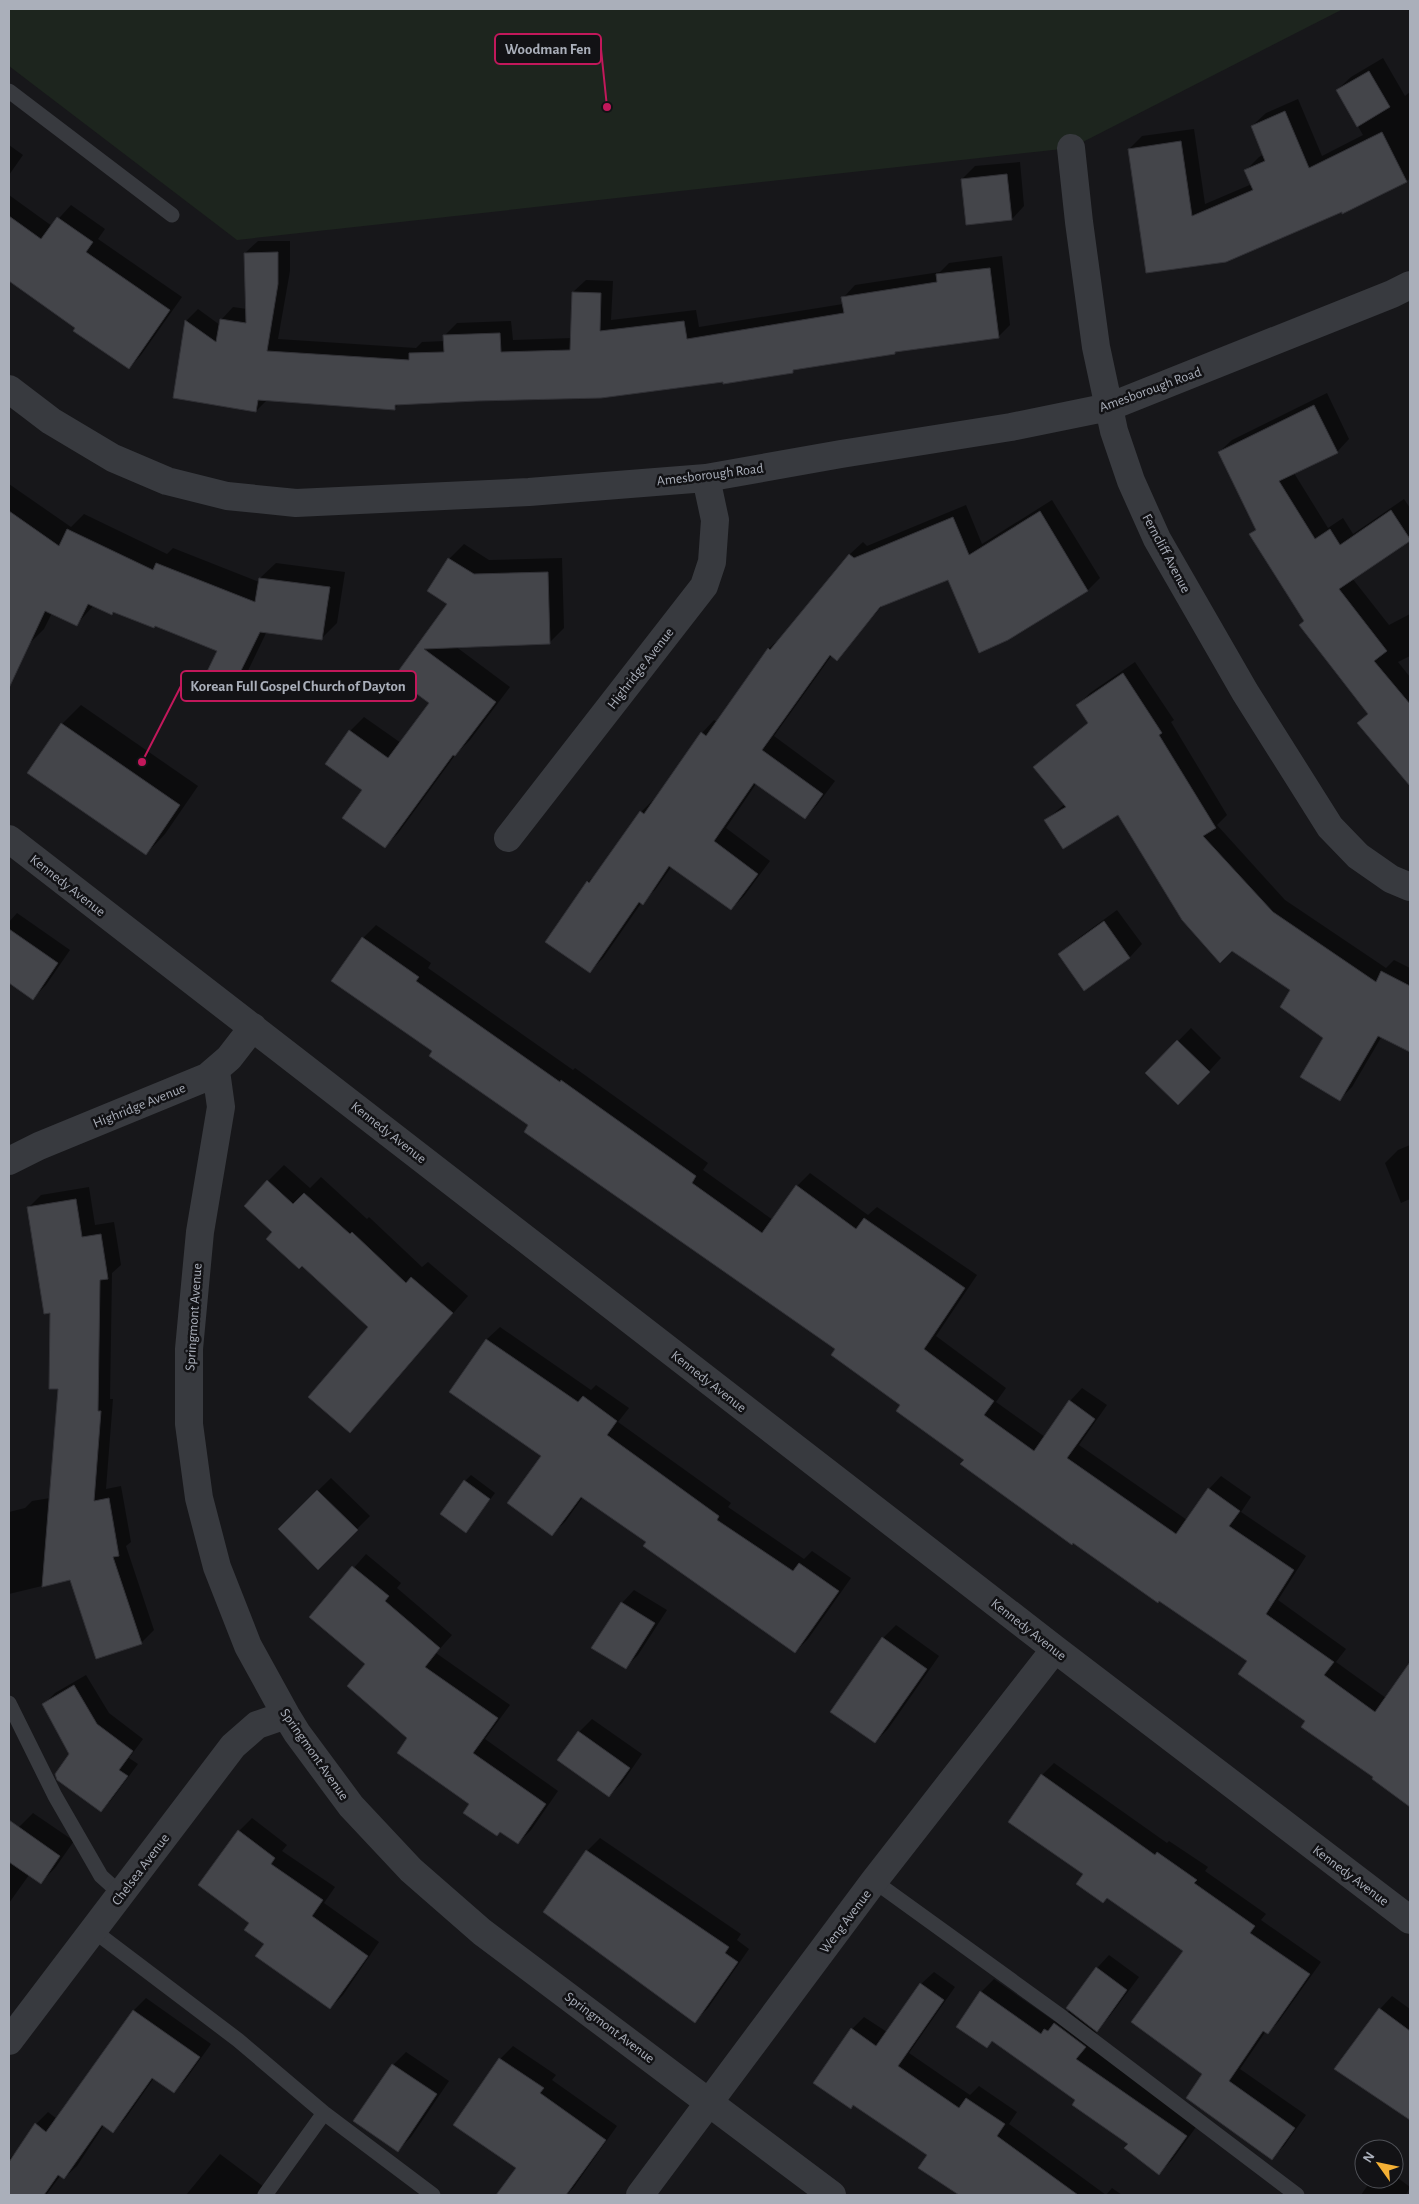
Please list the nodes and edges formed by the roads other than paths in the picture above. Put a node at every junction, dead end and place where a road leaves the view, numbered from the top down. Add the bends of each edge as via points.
1 (9, 91) edge
2 (1071, 148) dead end
3 (172, 216) dead end
4 (1410, 285) edge
5 (9, 389) edge
6 (1109, 407) junction
7 (706, 478) junction
8 (508, 838) dead end
9 (9, 839) edge
10 (1410, 887) edge
11 (253, 1026) junction
12 (216, 1071) junction
13 (9, 1161) edge
14 (1055, 1650) junction
15 (9, 1703) edge
16 (286, 1715) junction
17 (874, 1881) junction
18 (122, 1895) junction
19 (1410, 1920) edge
20 (94, 1931) junction
21 (9, 2041) edge
22 (710, 2102) junction
23 (324, 2113) junction
24 (265, 2195) edge
25 (434, 2195) edge
26 (640, 2195) edge
27 (832, 2195) edge
28 (1297, 2195) edge

1 - 3 lane
2 - 6 street, Ferncliff Avenue via 1096,347
4 - 6 street, Amesborough Road
5 - 7 street, Amesborough Road via 51,421 113,458 167,481 227,496 296,503 529,492
6 - 7 street, Amesborough Road via 1011,427
6 - 10 street, Ferncliff Avenue via 1131,481 1157,539 1245,692 1330,827 1358,856 1390,879
7 - 8 street, Highridge Avenue via 715,520 712,562 704,586
9 - 11 street, Kennedy Avenue
11 - 12 street, Highridge Avenue
11 - 14 street, Kennedy Avenue
12 - 13 street, Highridge Avenue
12 - 16 street, Springmont Avenue via 221,1107 200,1232 188,1349 189,1424 199,1498 217,1567 248,1646
14 - 17 street, Weng Avenue
14 - 19 street, Kennedy Avenue
15 - 18 lane via 55,1796 101,1876
16 - 18 street, Chelsea Avenue via 257,1726 234,1746
16 - 22 street, Springmont Avenue via 351,1806 411,1870 482,1932
17 - 22 street, Weng Avenue
17 - 28 lane via 1058,2014
18 - 20 street, Chelsea Avenue
20 - 21 street, Chelsea Avenue
20 - 23 lane via 238,2040
22 - 26 street, Weng Avenue
22 - 27 street, Springmont Avenue
23 - 24 lane
23 - 25 lane

